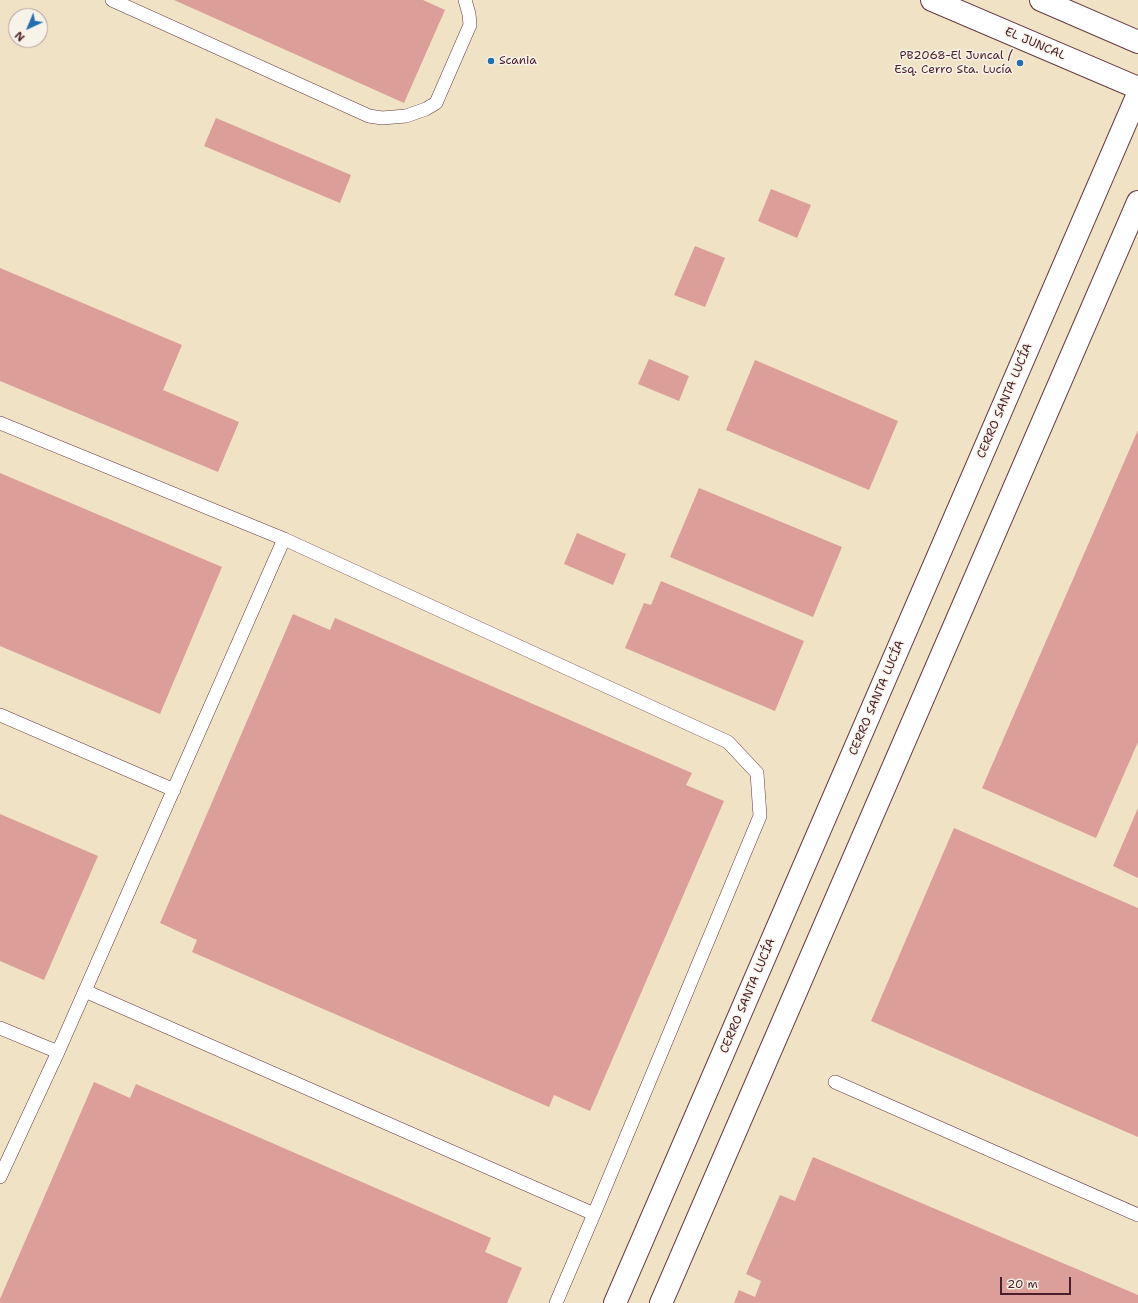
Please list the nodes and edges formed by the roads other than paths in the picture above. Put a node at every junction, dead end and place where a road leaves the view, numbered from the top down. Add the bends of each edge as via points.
1 (112, 0) edge
2 (464, 0) edge
3 (932, 0) edge
4 (1041, 0) edge
5 (1138, 42) edge
6 (1138, 88) edge
7 (1138, 94) edge
8 (1138, 202) edge
9 (0, 423) edge
10 (284, 539) junction
11 (0, 716) edge
12 (174, 790) junction
13 (85, 991) junction
14 (0, 1028) edge
15 (58, 1052) junction
16 (835, 1082) dead end
17 (0, 1177) edge
18 (594, 1214) junction
19 (1138, 1215) edge
20 (556, 1303) edge
21 (615, 1303) edge
22 (661, 1303) edge

1 - 2 lane via 370,116 394,118 416,113 436,103 470,24
3 - 6 street, EL JUNCAL
4 - 5 street
7 - 21 street, CERRO SANTA LUCÍA
8 - 22 street
9 - 10 lane
10 - 12 lane
10 - 18 lane via 728,742 758,773 760,816
11 - 12 lane
12 - 13 lane
13 - 15 lane
13 - 18 lane
14 - 15 lane
15 - 17 lane
16 - 19 lane
18 - 20 lane

